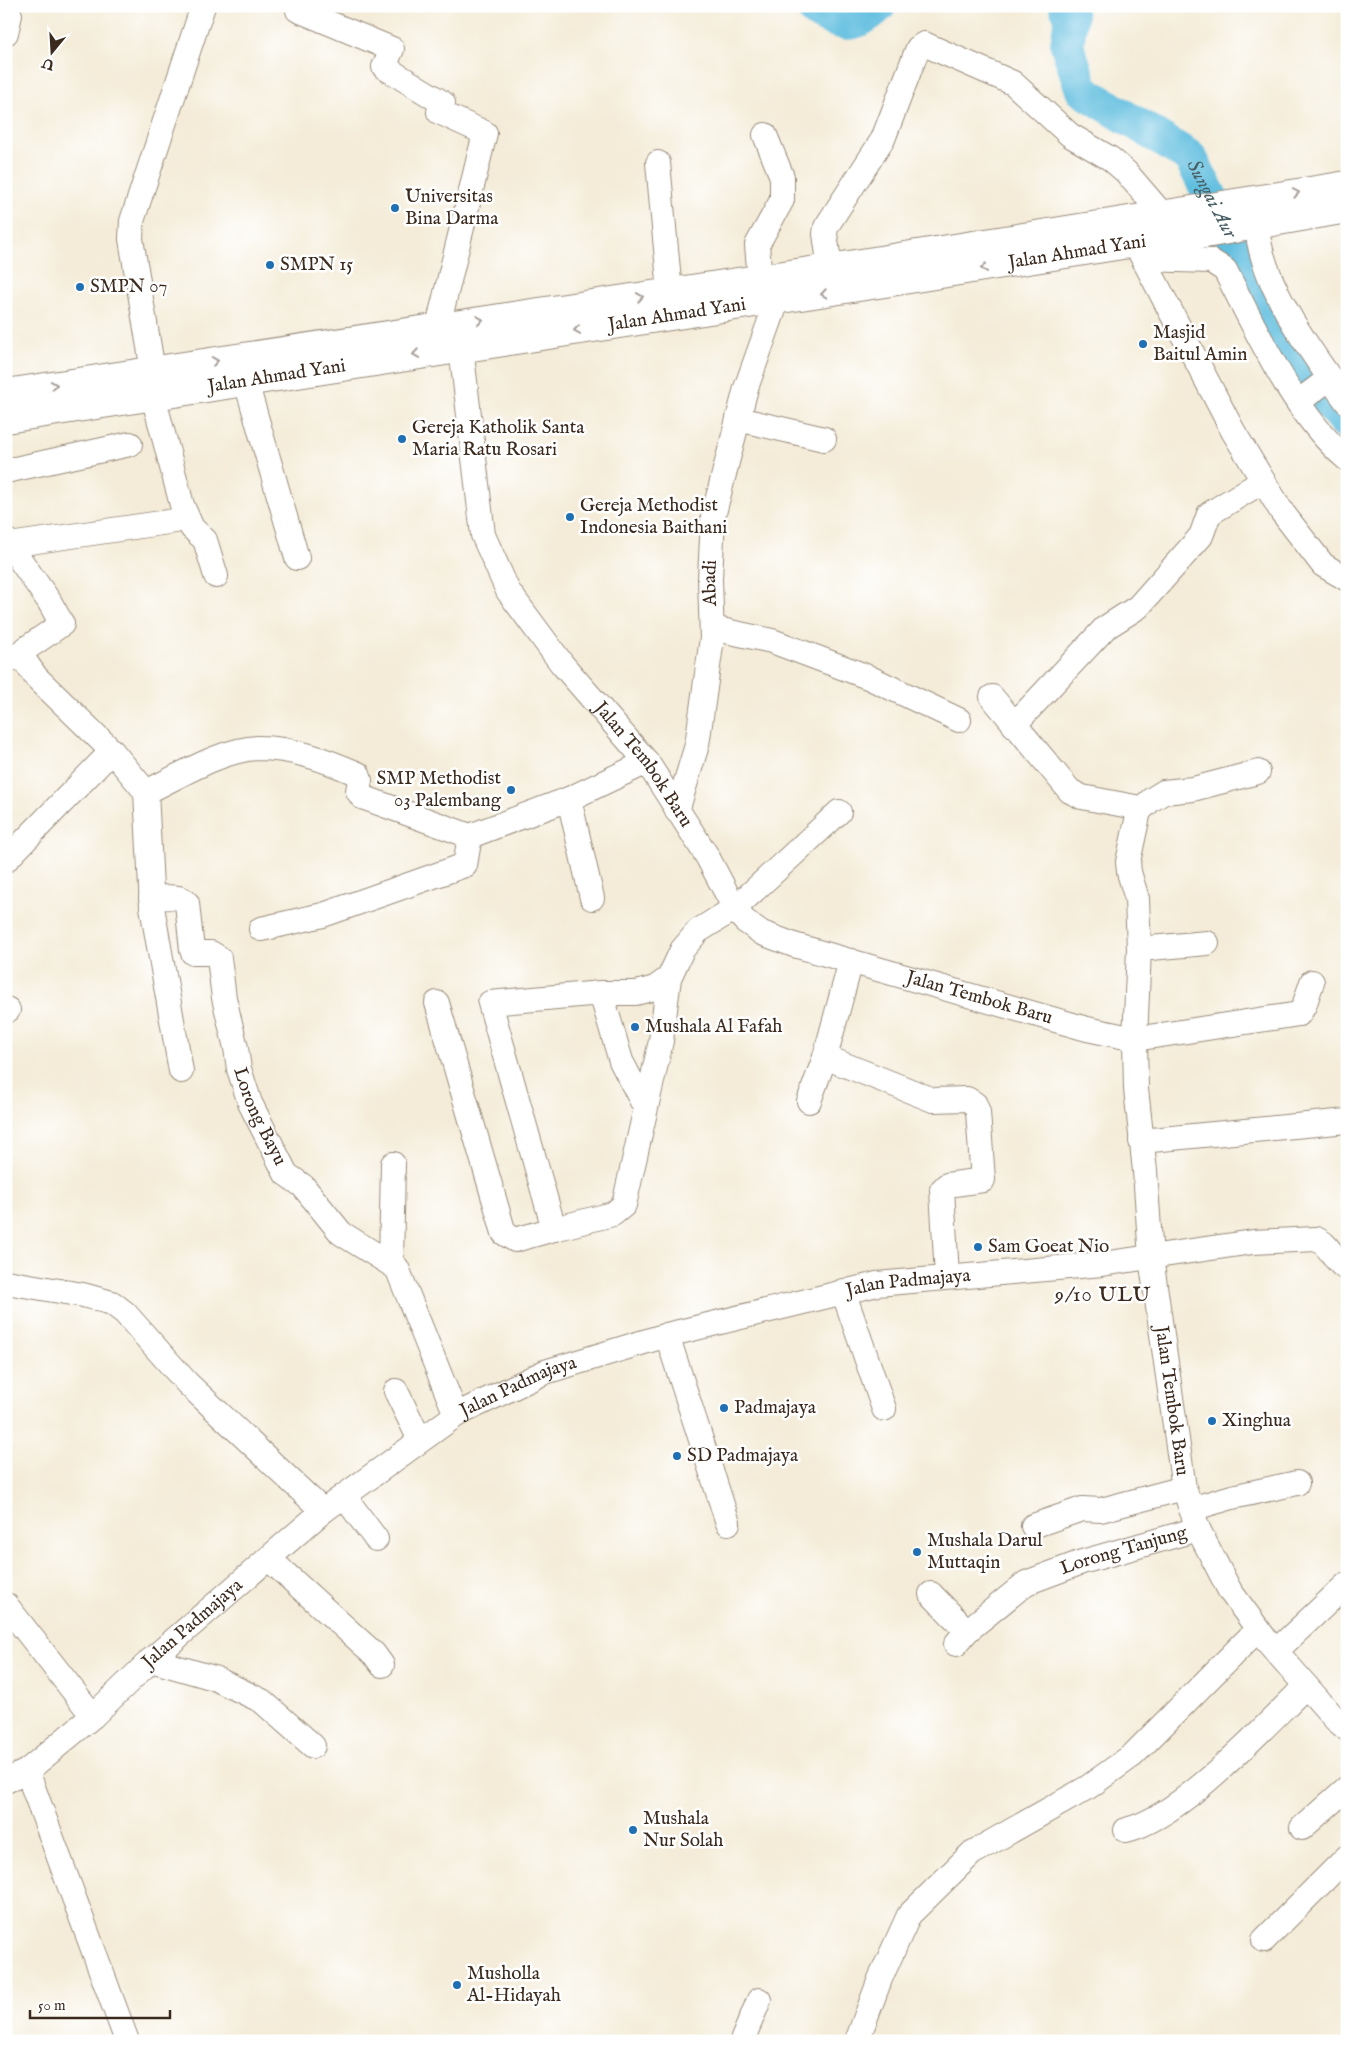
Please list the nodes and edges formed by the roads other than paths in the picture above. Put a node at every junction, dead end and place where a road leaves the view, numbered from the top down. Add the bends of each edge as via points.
1 (204, 6) edge
2 (298, 6) edge
3 (6, 10) edge
4 (6, 33) edge
5 (765, 136) dead end
6 (658, 163) dead end
7 (1347, 185) edge
8 (1347, 209) edge
9 (1253, 218) junction
10 (1177, 221) junction
11 (1139, 251) junction
12 (830, 268) junction
13 (760, 279) junction
14 (670, 292) junction
15 (777, 301) junction
16 (438, 326) junction
17 (461, 347) junction
18 (246, 382) junction
19 (1326, 382) junction
20 (153, 383) junction
21 (6, 393) edge
22 (1300, 401) junction
23 (1347, 402) edge
24 (6, 419) edge
25 (738, 419) junction
26 (824, 439) dead end
27 (130, 444) dead end
28 (1347, 459) edge
29 (6, 471) edge
30 (1263, 480) junction
31 (175, 521) dead end
32 (8, 542) edge
33 (297, 558) dead end
34 (216, 576) dead end
35 (1347, 579) edge
36 (712, 628) junction
37 (13, 658) edge
38 (992, 697) dead end
39 (959, 720) dead end
40 (1014, 725) junction
41 (112, 751) junction
42 (647, 762) junction
43 (1258, 772) dead end
44 (146, 792) junction
45 (569, 799) junction
46 (677, 810) junction
47 (1139, 811) junction
48 (839, 812) dead end
49 (470, 836) junction
50 (6, 860) edge
51 (151, 898) junction
52 (592, 898) dead end
53 (734, 908) junction
54 (261, 930) dead end
55 (1207, 943) dead end
56 (1139, 949) junction
57 (851, 961) junction
58 (669, 978) junction
59 (1312, 982) dead end
60 (601, 993) junction
61 (437, 1003) dead end
62 (1135, 1039) junction
63 (825, 1057) junction
64 (181, 1071) dead end
65 (809, 1101) dead end
66 (645, 1107) junction
67 (1347, 1121) edge
68 (1141, 1141) junction
69 (393, 1164) dead end
70 (554, 1229) junction
71 (1150, 1258) junction
72 (391, 1263) junction
73 (1347, 1269) edge
74 (947, 1276) junction
75 (6, 1282) edge
76 (843, 1291) junction
77 (667, 1336) junction
78 (396, 1391) dead end
79 (884, 1409) dead end
80 (456, 1416) junction
81 (420, 1440) junction
82 (1297, 1483) dead end
83 (344, 1496) junction
84 (1191, 1509) junction
85 (323, 1511) junction
86 (728, 1523) dead end
87 (1034, 1526) dead end
88 (376, 1539) dead end
89 (269, 1559) junction
90 (1347, 1584) edge
91 (931, 1594) dead end
92 (6, 1605) edge
93 (1258, 1629) junction
94 (1276, 1651) junction
95 (151, 1660) junction
96 (382, 1665) dead end
97 (1306, 1686) junction
98 (93, 1716) junction
99 (1347, 1729) edge
100 (313, 1746) dead end
101 (17, 1776) edge
102 (1347, 1788) edge
103 (1302, 1828) dead end
104 (1126, 1830) dead end
105 (1347, 1857) edge
106 (1264, 1940) dead end
107 (759, 2000) dead end
108 (127, 2041) edge
109 (742, 2041) edge
110 (857, 2041) edge

1 - 20 street via 132,220 131,239
2 - 16 street via 298,10 392,49 384,67 443,103 439,112 486,133
3 - 4 street via 10,15
5 - 13 street via 782,177 782,200 757,245
6 - 14 street
9 -> 7 highway, Jalan Ahmad Yani
8 - 9 highway, Jalan Ahmad Yani
9 - 10 highway, Jalan Ahmad Yani
9 - 19 street via 1270,279
10 - 11 highway, Jalan Ahmad Yani
10 - 12 highway, Jalan Ahmad Yani
10 - 12 street via 1111,159 1070,135 1013,83 924,44 918,48 883,139 826,227
11 -> 15 highway, Jalan Ahmad Yani
11 - 22 street via 1211,261 1224,270
11 - 30 street via 1233,431
12 - 13 highway, Jalan Ahmad Yani
13 - 14 highway, Jalan Ahmad Yani
16 -> 14 highway, Jalan Ahmad Yani
15 -> 17 highway, Jalan Ahmad Yani
15 - 25 street, Abadi
20 -> 16 highway, Jalan Ahmad Yani
17 -> 18 highway, Jalan Ahmad Yani
17 - 42 street, Jalan Tembok Baru via 483,535 492,559 508,591 562,664
18 - 20 highway, Jalan Ahmad Yani
18 - 33 street
19 - 22 street
19 - 23 street
21 -> 20 highway, Jalan Ahmad Yani
20 - 24 highway, Jalan Ahmad Yani
20 - 34 street via 182,505 192,528 205,540
22 - 28 street via 1330,445
25 - 26 street
25 - 36 street, Abadi via 713,517
27 - 29 street
30 - 35 street via 1282,512 1323,565
30 - 40 street via 1209,514 1201,536 1138,607 1105,628
31 - 32 street
32 - 37 street via 62,624
36 - 39 street via 780,644 868,678
36 - 46 street, Abadi via 697,745
37 - 41 street
38 - 40 street
40 - 47 street via 1070,791 1136,807
41 - 44 street
41 - 50 street
42 - 45 street
42 - 46 street, Jalan Tembok Baru
43 - 47 street via 1193,789 1164,792
44 - 49 street via 222,757 256,748 294,752 328,761 358,774 358,792 362,797
44 - 51 street
45 - 49 street
45 - 52 street
46 - 53 street, Jalan Tembok Baru via 707,856
47 - 56 street via 1128,862 1138,899
48 - 53 street
49 - 54 street via 466,865 323,915
51 - 64 street
51 - 72 street, Lorong Bayu via 186,901 192,952 211,953 219,958 239,1069 250,1103 286,1174 303,1186 341,1233
53 - 57 street, Jalan Tembok Baru via 745,922 762,933
53 - 58 street via 698,931 682,950
55 - 56 street
56 - 62 street
57 - 62 street, Jalan Tembok Baru via 1087,1029
57 - 63 street
58 - 60 street via 655,988 636,993
58 - 66 street via 661,1041
59 - 62 street via 1299,1014
60 - 66 street via 621,1061
60 - 70 street via 490,1003
61 - 70 street via 504,1233 515,1240
62 - 68 street, Jalan Tembok Baru
63 - 65 street
63 - 74 street via 933,1100 967,1099 975,1104 983,1180 947,1185 942,1190
66 - 70 street via 621,1210
67 - 68 street
68 - 71 street, Jalan Tembok Baru
69 - 72 street
71 - 73 street, Jalan Padmajaya via 1253,1242 1316,1239 1324,1242 1340,1265
71 - 74 street, Jalan Padmajaya
71 - 84 street, Jalan Tembok Baru
72 - 80 street, Lorong Bayu via 397,1268
74 - 76 street, Jalan Padmajaya
75 - 85 street via 112,1303 131,1319 187,1383
76 - 77 street, Jalan Padmajaya
76 - 79 street
77 - 80 street, Jalan Padmajaya via 545,1372
77 - 86 street
78 - 81 street
80 - 81 street, Jalan Padmajaya
81 - 83 street, Jalan Padmajaya
82 - 84 street
83 - 85 street, Jalan Padmajaya
83 - 88 street
84 - 87 street via 1082,1509
84 - 91 street, Lorong Tanjung via 1082,1562 1026,1584 962,1638
84 - 93 street, Jalan Tembok Baru via 1230,1591
85 - 89 street, Jalan Padmajaya
89 - 95 street, Jalan Padmajaya
89 - 96 street via 374,1654
90 - 94 street
92 - 98 street
93 - 94 street, Jalan Tembok Baru
93 - 110 street via 1133,1755 1087,1788 972,1853 909,1915 880,1978
94 - 97 street, Jalan Tembok Baru
95 - 98 street, Jalan Padmajaya
95 - 100 street via 214,1678 262,1701
97 - 99 street, Jalan Tembok Baru
97 - 104 street via 1170,1810
98 - 101 street, Jalan Padmajaya
101 - 108 street
102 - 103 street
105 - 106 street
107 - 109 street

